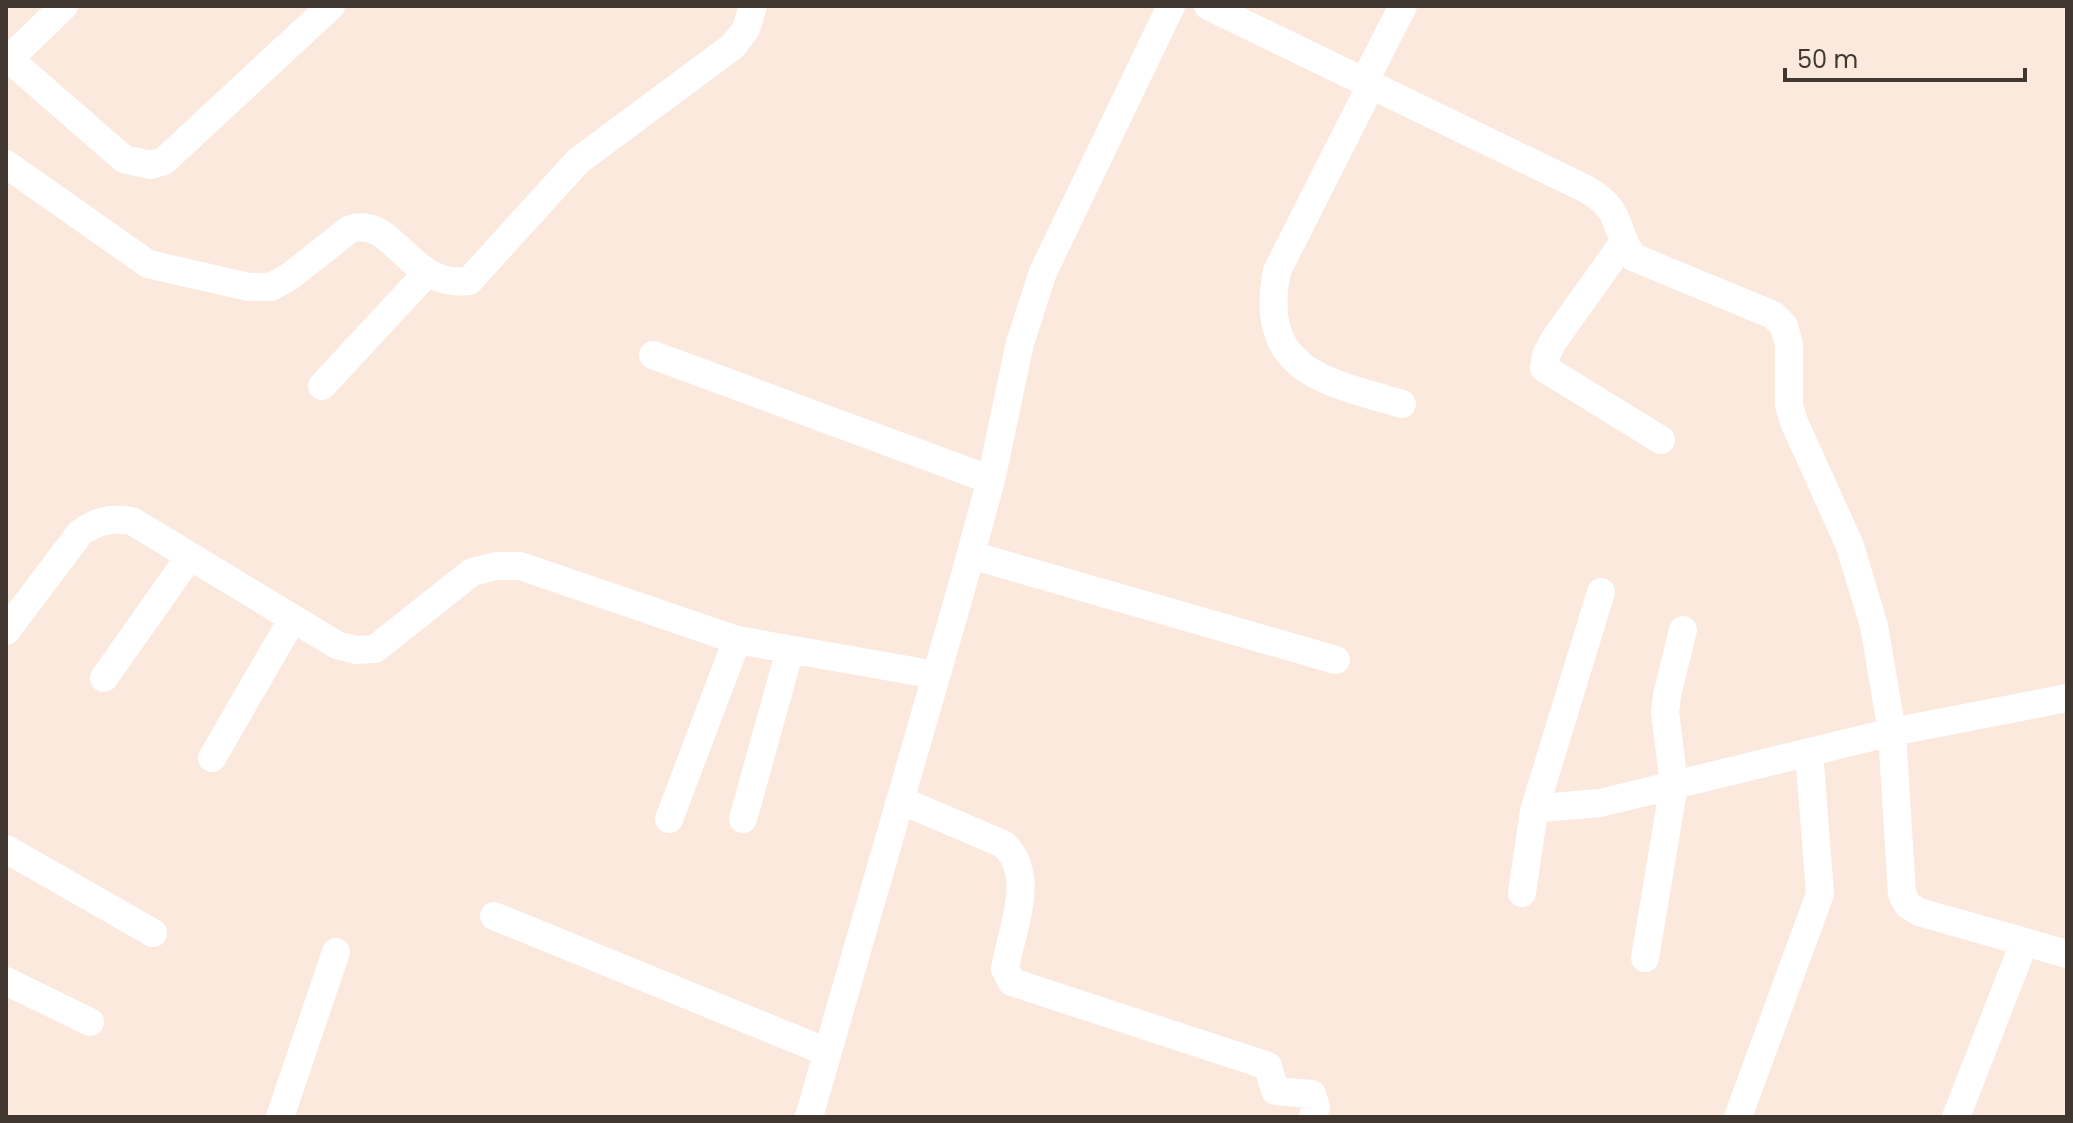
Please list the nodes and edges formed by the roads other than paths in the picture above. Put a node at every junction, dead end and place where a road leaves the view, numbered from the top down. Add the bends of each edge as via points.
1 (64, 6) edge
2 (331, 6) edge
3 (753, 6) edge
4 (1171, 6) edge
5 (1208, 6) edge
6 (1403, 6) edge
7 (8, 61) edge
8 (1367, 84) junction
9 (6, 164) edge
10 (1624, 242) junction
11 (426, 274) junction
12 (653, 355) dead end
13 (322, 386) dead end
14 (1402, 404) dead end
15 (1661, 440) dead end
16 (991, 480) junction
17 (971, 555) junction
18 (190, 556) junction
19 (1601, 592) dead end
20 (293, 618) junction
21 (1683, 630) dead end
22 (6, 631) edge
23 (737, 640) junction
24 (790, 650) junction
25 (1336, 660) dead end
26 (936, 675) junction
27 (104, 678) dead end
28 (2067, 698) edge
29 (1892, 732) junction
30 (1809, 752) junction
31 (212, 758) dead end
32 (1674, 785) junction
33 (900, 800) junction
34 (1534, 811) junction
35 (669, 819) dead end
36 (743, 819) dead end
37 (6, 849) edge
38 (1522, 893) dead end
39 (494, 916) dead end
40 (153, 933) dead end
41 (2024, 943) junction
42 (336, 952) dead end
43 (2067, 954) edge
44 (1645, 958) dead end
45 (6, 981) edge
46 (90, 1022) dead end
47 (827, 1052) junction
48 (280, 1117) edge
49 (809, 1117) edge
50 (1313, 1117) edge
51 (1738, 1117) edge
52 (1956, 1117) edge

1 - 7 street
2 - 7 street via 164,161 150,165 124,159
3 - 11 street via 746,29 733,46 578,161 469,281 450,284
4 - 16 street via 1043,272 1020,343
5 - 8 street
6 - 8 street
8 - 10 street via 1605,200 1614,210
8 - 14 street via 1277,271 1273,326 1287,354 1307,372
9 - 11 street via 148,264 249,287 271,287 360,225 374,227
10 - 15 street via 1554,340 1544,368
10 - 29 street via 1633,257 1648,266 1773,315 1784,326 1789,405 1850,546 1867,601
11 - 13 street
12 - 16 street
16 - 17 street
17 - 25 street
17 - 26 street
18 - 20 street
18 - 22 street via 132,521 94,523 80,533
18 - 27 street
19 - 34 street
20 - 23 street via 337,645 375,649 472,572 520,566
20 - 31 street
21 - 32 street via 1665,712
23 - 24 street
23 - 35 street
24 - 26 street
24 - 36 street
26 - 33 street
28 - 29 street
29 - 30 street
29 - 41 street via 1901,884 1908,905
30 - 32 street
30 - 51 street via 1820,894
32 - 34 street via 1600,803
32 - 44 street
33 - 47 street
33 - 50 street via 1003,844 1016,855 1021,890 1005,969 1012,982 1263,1064 1282,1093 1312,1094
34 - 38 street
37 - 40 street
39 - 47 street
41 - 43 street
41 - 52 street
42 - 48 street
45 - 46 street
47 - 49 street

